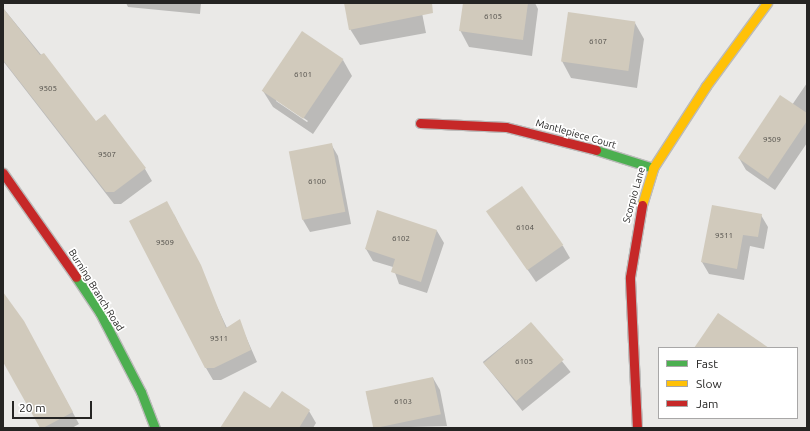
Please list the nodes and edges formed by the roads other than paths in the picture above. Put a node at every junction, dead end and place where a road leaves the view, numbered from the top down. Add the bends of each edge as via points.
1 (767, 3) edge
2 (420, 123) dead end
3 (653, 168) junction
4 (3, 173) edge
5 (156, 428) edge
6 (637, 428) edge

1 - 3 street, Scorpio Lane via 706,86
2 - 3 street, Mantlepiece Court via 506,127 557,138
3 - 6 street, Scorpio Lane via 636,227 630,278
4 - 5 street, Burning Branch Road via 37,217 100,312 141,392

